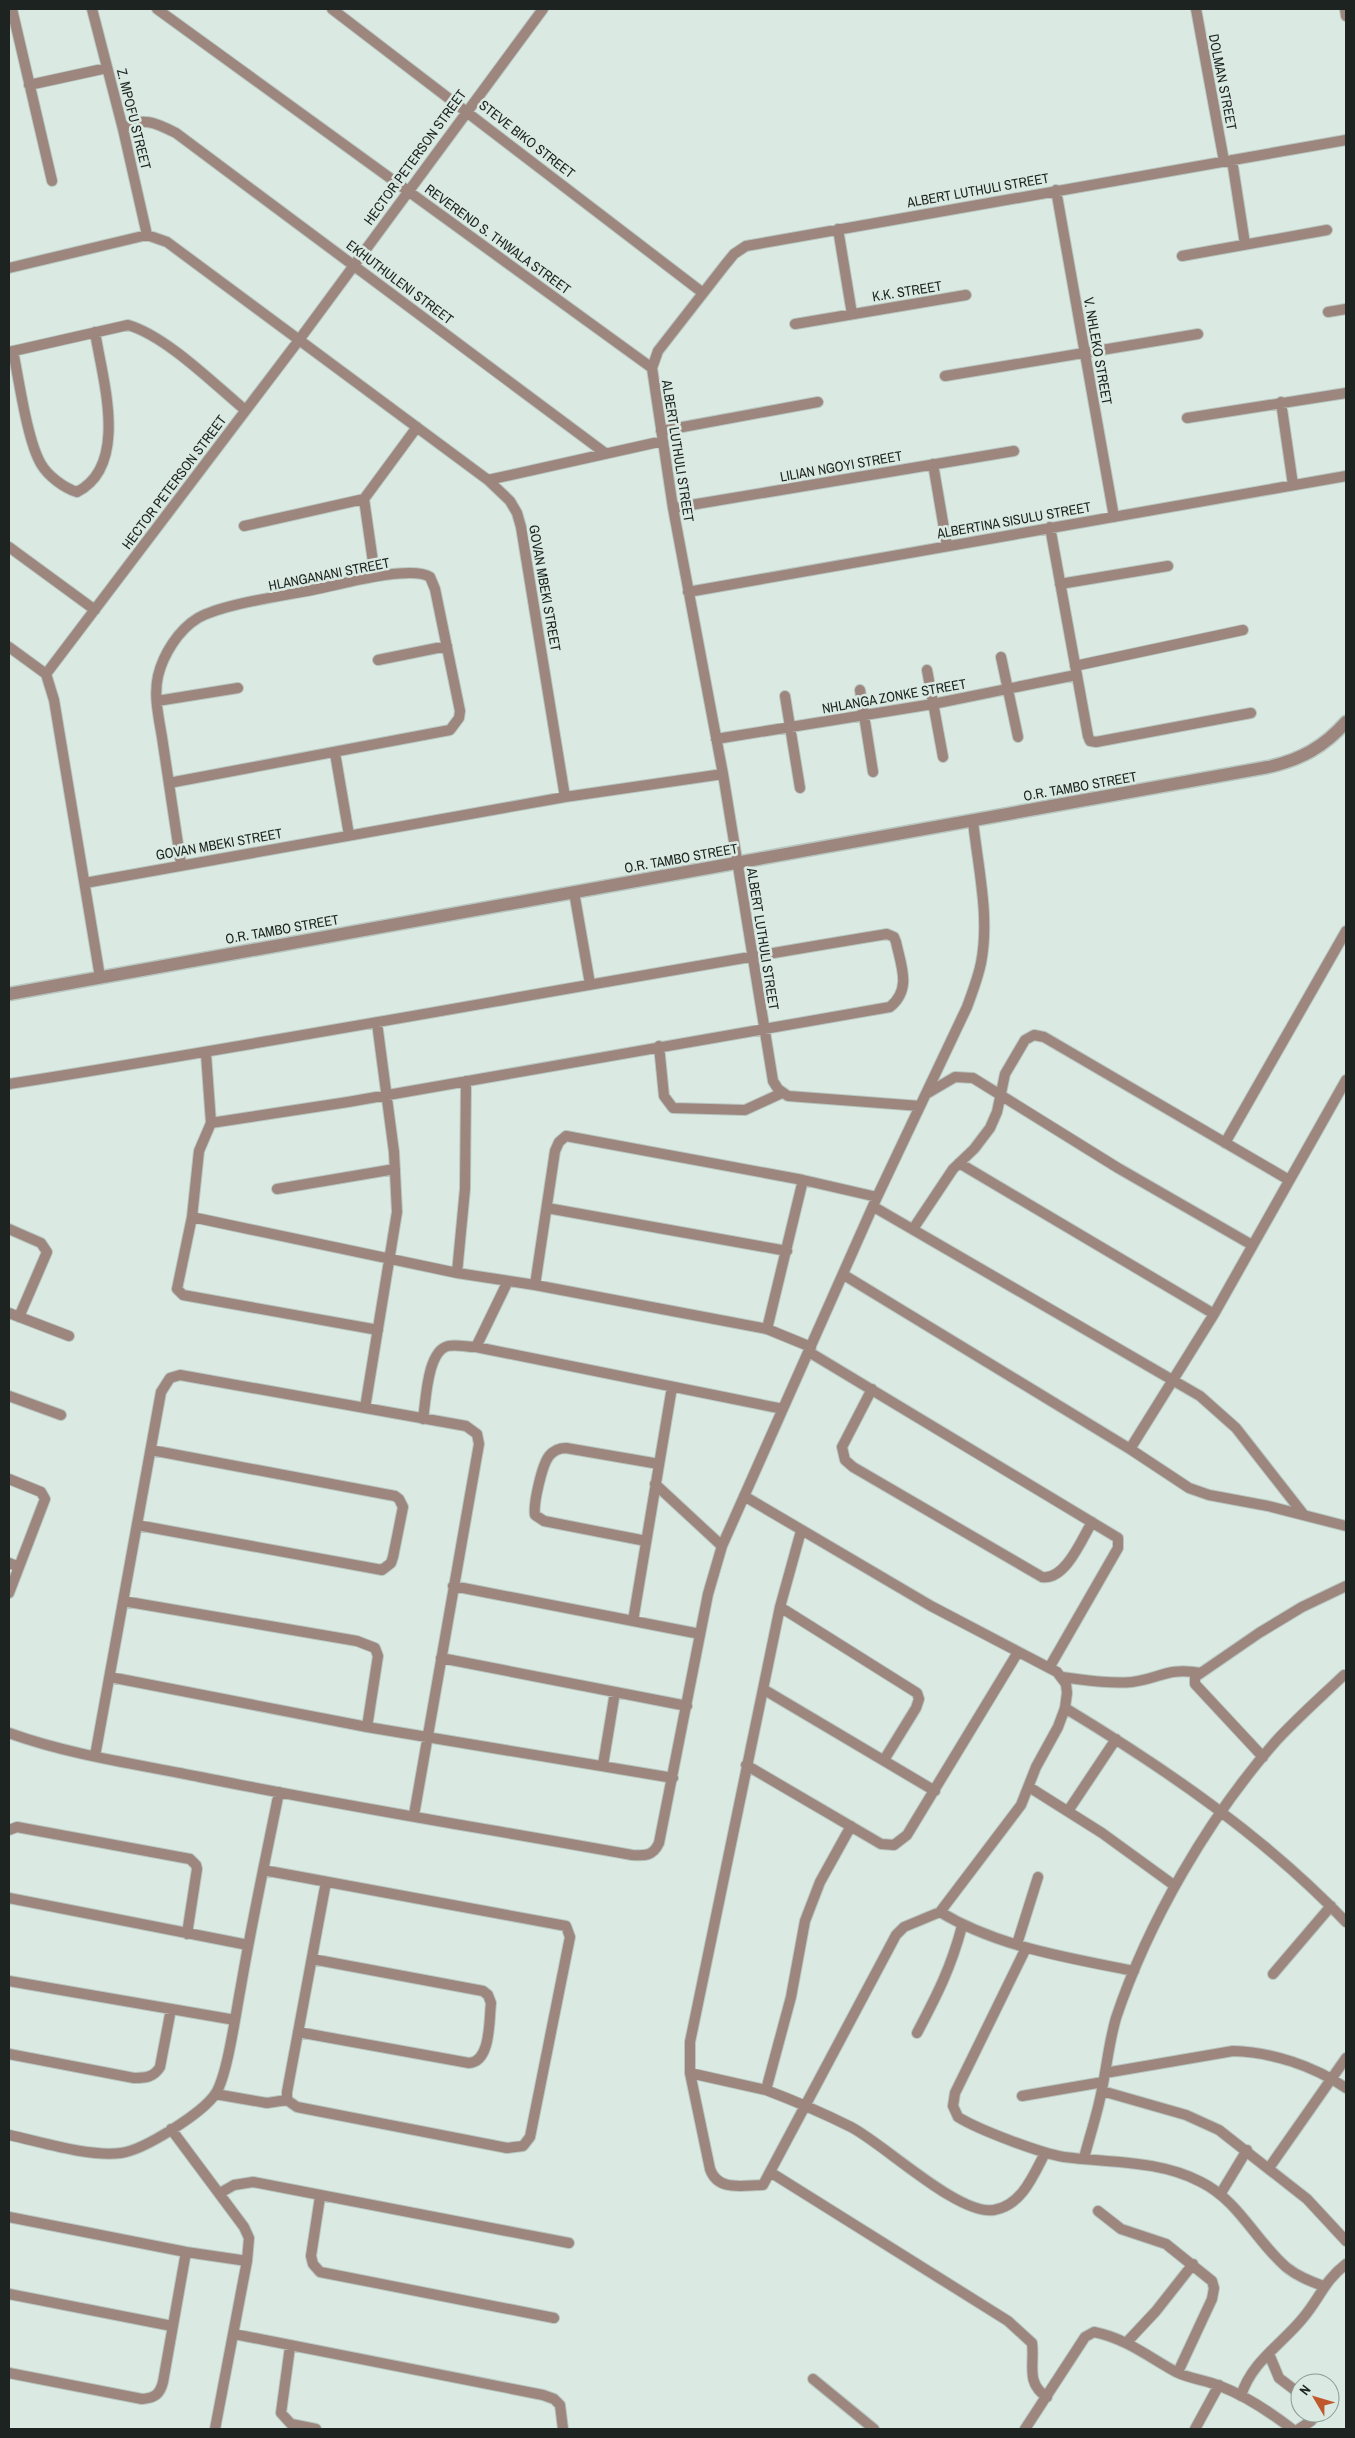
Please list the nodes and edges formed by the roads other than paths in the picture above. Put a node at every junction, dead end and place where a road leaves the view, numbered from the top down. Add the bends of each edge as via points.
1 (12, 9) edge
2 (157, 9) edge
3 (332, 9) edge
4 (543, 9) edge
5 (1196, 9) edge
6 (1345, 9) edge
7 (94, 10) edge
8 (1346, 16) edge
9 (107, 68) junction
10 (29, 85) junction
11 (466, 110) junction
12 (123, 129) junction
13 (1346, 140) edge
14 (1228, 160) junction
15 (52, 181) dead end
16 (408, 190) junction
17 (1056, 190) junction
18 (838, 229) junction
19 (1327, 230) dead end
20 (147, 236) junction
21 (1245, 244) junction
22 (1182, 256) dead end
23 (354, 265) junction
24 (9, 268) edge
25 (702, 293) junction
26 (966, 295) dead end
27 (1346, 309) edge
28 (1328, 312) dead end
29 (852, 314) junction
30 (796, 324) dead end
31 (95, 332) junction
32 (1198, 334) dead end
33 (299, 340) junction
34 (11, 351) edge
35 (1084, 353) junction
36 (652, 368) junction
37 (945, 376) dead end
38 (1346, 393) edge
39 (818, 402) dead end
40 (1281, 402) junction
41 (246, 410) junction
42 (1187, 418) dead end
43 (417, 427) junction
44 (662, 436) junction
45 (1014, 452) dead end
46 (605, 453) junction
47 (933, 464) junction
48 (1346, 476) edge
49 (488, 480) junction
50 (1293, 486) junction
51 (364, 499) junction
52 (673, 508) junction
53 (1114, 517) junction
54 (244, 526) dead end
55 (1050, 527) junction
56 (947, 546) junction
57 (9, 548) edge
58 (1168, 566) dead end
59 (375, 576) junction
60 (1060, 584) junction
61 (688, 592) junction
62 (95, 610) junction
63 (1243, 630) dead end
64 (448, 646) junction
65 (9, 647) edge
66 (1001, 656) dead end
67 (378, 660) dead end
68 (927, 670) dead end
69 (1076, 671) junction
70 (46, 674) junction
71 (238, 688) dead end
72 (1008, 688) junction
73 (860, 690) dead end
74 (785, 696) dead end
75 (157, 701) junction
76 (933, 704) junction
77 (1251, 713) dead end
78 (865, 715) junction
79 (1346, 722) edge
80 (790, 728) junction
81 (1018, 737) dead end
82 (716, 739) junction
83 (335, 753) junction
84 (943, 757) dead end
85 (873, 772) dead end
86 (723, 774) junction
87 (169, 783) junction
88 (800, 788) dead end
89 (565, 797) junction
90 (972, 821) junction
91 (349, 835) junction
92 (738, 863) junction
93 (181, 864) junction
94 (85, 883) junction
95 (574, 892) junction
96 (1346, 931) edge
97 (752, 956) junction
98 (100, 977) junction
99 (590, 984) junction
100 (9, 994) edge
101 (377, 1022) junction
102 (763, 1028) junction
103 (659, 1046) junction
104 (206, 1054) junction
105 (1346, 1080) edge
106 (466, 1081) junction
107 (9, 1084) edge
108 (782, 1093) junction
109 (387, 1095) junction
110 (925, 1095) junction
111 (1000, 1096) junction
112 (920, 1106) junction
113 (210, 1123) junction
114 (1225, 1142) junction
115 (959, 1163) junction
116 (396, 1169) junction
117 (803, 1180) junction
118 (1289, 1180) junction
119 (277, 1188) dead end
120 (875, 1202) junction
121 (547, 1208) junction
122 (192, 1217) junction
123 (9, 1229) edge
124 (913, 1229) junction
125 (1252, 1245) junction
126 (787, 1251) junction
127 (390, 1259) junction
128 (457, 1273) junction
129 (844, 1275) junction
130 (508, 1282) junction
131 (535, 1285) junction
132 (9, 1313) edge
133 (1214, 1314) junction
134 (19, 1318) junction
135 (767, 1329) junction
136 (378, 1330) junction
137 (69, 1336) dead end
138 (476, 1348) junction
139 (810, 1350) junction
140 (1174, 1380) junction
141 (672, 1386) junction
142 (872, 1389) junction
143 (9, 1396) edge
144 (365, 1408) junction
145 (783, 1409) junction
146 (60, 1415) dead end
147 (423, 1419) junction
148 (1130, 1449) junction
149 (150, 1450) junction
150 (659, 1464) junction
151 (9, 1479) edge
152 (656, 1484) junction
153 (744, 1496) junction
154 (1304, 1514) junction
155 (1092, 1522) junction
156 (137, 1525) junction
157 (1346, 1526) edge
158 (801, 1531) junction
159 (646, 1541) junction
160 (722, 1546) junction
161 (9, 1563) edge
162 (19, 1567) junction
163 (453, 1586) junction
164 (1346, 1586) edge
165 (9, 1593) edge
166 (123, 1601) junction
167 (780, 1607) junction
168 (632, 1621) junction
169 (700, 1634) junction
170 (1018, 1652) junction
171 (441, 1658) junction
172 (1049, 1668) junction
173 (1201, 1672) junction
174 (1344, 1675) dead end
175 (110, 1677) junction
176 (1062, 1677) junction
177 (763, 1689) junction
178 (615, 1692) junction
179 (687, 1706) junction
180 (1065, 1708) junction
181 (367, 1727) junction
182 (9, 1733) edge
183 (427, 1737) junction
184 (1116, 1739) junction
185 (96, 1756) junction
186 (1263, 1758) junction
187 (884, 1760) junction
188 (602, 1765) junction
189 (746, 1765) junction
190 (673, 1778) junction
191 (1029, 1787) junction
192 (935, 1791) junction
193 (279, 1792) junction
194 (1068, 1811) junction
195 (1222, 1812) junction
196 (414, 1815) junction
197 (851, 1826) junction
198 (9, 1830) edge
199 (263, 1870) junction
200 (1038, 1878) dead end
201 (326, 1882) junction
202 (1176, 1886) junction
203 (9, 1898) edge
204 (1331, 1906) junction
205 (940, 1912) junction
206 (1346, 1922) edge
207 (962, 1926) junction
208 (187, 1934) junction
209 (248, 1945) junction
210 (1022, 1946) junction
211 (312, 1959) junction
212 (1134, 1971) junction
213 (1274, 1974) dead end
214 (9, 1981) edge
215 (171, 2009) junction
216 (235, 2020) junction
217 (298, 2032) junction
218 (917, 2033) dead end
219 (9, 2054) edge
220 (1346, 2058) edge
221 (690, 2073) junction
222 (1332, 2078) junction
223 (1103, 2082) junction
224 (1346, 2088) edge
225 (766, 2090) junction
226 (215, 2094) junction
227 (1022, 2096) dead end
228 (287, 2100) junction
229 (805, 2106) junction
230 (171, 2129) junction
231 (9, 2135) edge
232 (1247, 2150) junction
233 (1044, 2153) junction
234 (1084, 2158) junction
235 (1270, 2168) junction
236 (770, 2172) junction
237 (220, 2193) junction
238 (1222, 2193) junction
239 (320, 2197) junction
240 (1098, 2211) dead end
241 (9, 2217) edge
242 (1346, 2241) edge
243 (569, 2243) dead end
244 (186, 2252) junction
245 (247, 2262) junction
246 (1193, 2264) junction
247 (1346, 2264) edge
248 (1323, 2286) junction
249 (9, 2294) edge
250 (554, 2318) dead end
251 (172, 2326) junction
252 (234, 2334) junction
253 (1127, 2342) junction
254 (290, 2346) junction
255 (1270, 2354) junction
256 (1178, 2372) junction
257 (9, 2373) edge
258 (813, 2379) dead end
259 (1219, 2385) junction
260 (1290, 2386) edge
261 (1241, 2396) junction
262 (1047, 2397) junction
263 (215, 2429) edge
264 (316, 2429) edge
265 (563, 2429) edge
266 (874, 2429) edge
267 (1025, 2429) edge
268 (1196, 2429) edge
269 (1292, 2429) edge

1 - 10 street
2 - 16 street, REVEREND S. THWALA STREET
3 - 11 street, STEVE BIKO STREET
4 - 11 street, HECTOR PETERSON STREET
5 - 14 street, DOLMAN STREET
6 - 8 street
7 - 9 street, Z. MPOFU STREET
9 - 10 street
9 - 12 street, Z. MPOFU STREET
10 - 15 street
11 - 16 street, HECTOR PETERSON STREET
11 - 25 street, STEVE BIKO STREET
12 - 20 street, Z. MPOFU STREET
12 - 23 street, EKHUTHULENI STREET via 139,121 149,121 176,133
13 - 14 street, ALBERT LUTHULI STREET
14 - 17 street, ALBERT LUTHULI STREET
14 - 21 street, DOLMAN STREET
16 - 23 street, HECTOR PETERSON STREET
16 - 36 street, REVEREND S. THWALA STREET
17 - 18 street, ALBERT LUTHULI STREET
17 - 35 street, V. NHLEKO STREET
18 - 25 street, ALBERT LUTHULI STREET via 746,246 734,254
18 - 29 street
19 - 21 street
20 - 24 street
20 - 33 street, GOVAN MBEKI STREET via 174,246
21 - 22 street
23 - 33 street, HECTOR PETERSON STREET
23 - 46 street, EKHUTHULENI STREET
25 - 36 street, ALBERT LUTHULI STREET via 658,351
26 - 29 street, K.K. STREET
27 - 28 street
29 - 30 street, K.K. STREET
31 - 34 street
31 - 34 street via 109,423 109,443 99,472 77,492 68,489 41,465
31 - 41 street via 128,325 141,329 172,349
32 - 35 street
33 - 41 street, HECTOR PETERSON STREET
33 - 43 street, GOVAN MBEKI STREET
35 - 37 street
35 - 53 street, V. NHLEKO STREET
36 - 44 street, ALBERT LUTHULI STREET
38 - 40 street
39 - 44 street
40 - 42 street
40 - 50 street
41 - 62 street, HECTOR PETERSON STREET
43 - 49 street, GOVAN MBEKI STREET
43 - 51 street
44 - 46 street
44 - 52 street, ALBERT LUTHULI STREET
45 - 47 street, LILIAN NGOYI STREET
46 - 49 street
47 - 52 street, LILIAN NGOYI STREET
47 - 56 street
48 - 50 street, ALBERTINA SISULU STREET
49 - 89 street, GOVAN MBEKI STREET via 510,501 519,520
50 - 53 street, ALBERTINA SISULU STREET
51 - 54 street
51 - 59 street
52 - 61 street, ALBERT LUTHULI STREET
53 - 55 street, ALBERTINA SISULU STREET
55 - 56 street, ALBERTINA SISULU STREET
55 - 60 street
56 - 61 street, ALBERTINA SISULU STREET
57 - 62 street
58 - 60 street
59 - 64 street, HLANGANANI STREET via 420,573 430,577
59 - 75 street, HLANGANANI STREET via 222,609 196,619 179,635 165,656 158,677
60 - 69 street
61 - 82 street, ALBERT LUTHULI STREET
62 - 70 street, HECTOR PETERSON STREET
63 - 69 street, NHLANGA ZONKE STREET
64 - 67 street
64 - 83 street, HLANGANANI STREET via 460,711 453,727 439,733
65 - 70 street
66 - 72 street
68 - 76 street
69 - 72 street, NHLANGA ZONKE STREET
69 - 77 street via 1090,741
70 - 94 street via 54,700
71 - 75 street
72 - 76 street, NHLANGA ZONKE STREET
72 - 81 street
73 - 78 street
74 - 80 street
75 - 87 street, HLANGANANI STREET
76 - 78 street, NHLANGA ZONKE STREET
76 - 84 street
78 - 80 street, NHLANGA ZONKE STREET
78 - 85 street
79 - 90 street, O.R. TAMBO STREET via 1324,744 1286,763
80 - 82 street, NHLANGA ZONKE STREET
80 - 88 street
82 - 86 street, ALBERT LUTHULI STREET
83 - 87 street, HLANGANANI STREET
83 - 91 street
86 - 89 street, GOVAN MBEKI STREET
86 - 92 street, ALBERT LUTHULI STREET
87 - 93 street, HLANGANANI STREET
89 - 91 street, GOVAN MBEKI STREET
90 - 92 street, O.R. TAMBO STREET
90 - 110 street via 985,926 981,965 967,1007
91 - 93 street, GOVAN MBEKI STREET
92 - 95 street, O.R. TAMBO STREET
92 - 97 street, ALBERT LUTHULI STREET
93 - 94 street, GOVAN MBEKI STREET
94 - 98 street
95 - 98 street, O.R. TAMBO STREET
95 - 99 street
96 - 114 street
97 - 99 street
97 - 102 street, ALBERT LUTHULI STREET
97 - 102 street via 887,934 896,942 904,985 902,994 890,1007
98 - 100 street, O.R. TAMBO STREET
99 - 101 street
101 - 104 street
101 - 109 street
102 - 103 street
102 - 108 street, ALBERT LUTHULI STREET via 774,1081
103 - 106 street
103 - 108 street via 664,1096 673,1108 746,1110
104 - 107 street
104 - 113 street
105 - 118 street
106 - 109 street
106 - 128 street via 465,1189
108 - 112 street via 797,1097
109 - 113 street
109 - 116 street
110 - 111 street via 950,1078 961,1076 973,1078
110 - 112 street
111 - 114 street via 1005,1074 1021,1046 1030,1036 1038,1035
111 - 115 street via 990,1128
111 - 125 street
112 - 120 street
113 - 122 street via 199,1151
114 - 118 street
115 - 124 street
115 - 133 street
116 - 119 street
116 - 127 street via 397,1212
117 - 120 street
117 - 121 street via 566,1136 557,1146
117 - 126 street
118 - 125 street
120 - 124 street
120 - 129 street
121 - 126 street
121 - 131 street
122 - 127 street
122 - 136 street via 177,1283 180,1293
123 - 134 street via 41,1243 47,1252
124 - 140 street
125 - 133 street
126 - 135 street
127 - 128 street
127 - 136 street
128 - 130 street
129 - 139 street
129 - 148 street
130 - 131 street
130 - 138 street
131 - 135 street
132 - 134 street
133 - 140 street
134 - 137 street
135 - 139 street
136 - 144 street
138 - 141 street
138 - 147 street via 449,1346 436,1356
139 - 142 street
139 - 145 street
140 - 148 street
140 - 154 street via 1200,1396 1236,1428
141 - 145 street
141 - 150 street
142 - 155 street
142 - 155 street via 842,1447 845,1460 853,1467 1042,1577 1052,1577 1062,1571
143 - 146 street
144 - 147 street
144 - 149 street via 174,1376 161,1392
145 - 153 street
147 - 163 street via 466,1426 479,1438
148 - 154 street via 1197,1491
149 - 156 street
149 - 156 street via 395,1496 402,1507 400,1524 391,1563 382,1570
150 - 152 street
150 - 159 street via 558,1449 545,1461 536,1499 535,1514 544,1521
151 - 162 street via 41,1492 45,1499
152 - 159 street
152 - 160 street
153 - 158 street
153 - 160 street
154 - 157 street
155 - 172 street via 1118,1538 1118,1548
156 - 166 street
158 - 167 street
158 - 170 street
159 - 168 street
160 - 169 street
161 - 162 street
162 - 165 street
163 - 168 street
163 - 171 street
164 - 173 street via 1285,1618
166 - 175 street
166 - 181 street via 372,1646 378,1656
167 - 177 street
167 - 187 street via 917,1693 916,1708
168 - 169 street
169 - 179 street
170 - 172 street
170 - 192 street
171 - 178 street
171 - 183 street
172 - 176 street
173 - 176 street via 1175,1670 1134,1682 1118,1683
173 - 186 street via 1195,1677 1195,1684
174 - 186 street
175 - 181 street
175 - 185 street
176 - 180 street via 1068,1693
177 - 187 street
177 - 189 street
178 - 179 street
178 - 188 street
179 - 190 street
180 - 184 street
180 - 191 street
181 - 183 street
182 - 185 street via 39,1744
183 - 188 street
183 - 196 street
184 - 194 street
184 - 195 street
185 - 193 street
186 - 195 street
187 - 192 street
188 - 190 street
189 - 197 street
189 - 221 street via 690,2042
190 - 196 street via 659,1843 654,1852 645,1856
191 - 194 street
191 - 205 street via 1012,1820
192 - 197 street via 907,1835 894,1845 881,1844
193 - 196 street
193 - 199 street
194 - 202 street
195 - 202 street
195 - 204 street
197 - 225 street via 820,1882 805,1921 791,1997
198 - 208 street via 17,1826 190,1859 197,1869
199 - 201 street
199 - 209 street
200 - 210 street
201 - 211 street
201 - 228 street via 563,1924 570,1937 530,2137 523,2146 507,2148 297,2107
202 - 212 street
203 - 208 street
204 - 206 street
204 - 213 street
205 - 207 street
205 - 229 street via 896,1935
207 - 210 street
207 - 218 street via 953,1960
208 - 209 street
209 - 216 street
210 - 212 street
210 - 233 street via 955,2093 953,2106 955,2113 964,2121
211 - 217 street
211 - 217 street via 483,1991 491,2003 485,2047 482,2058 469,2063
212 - 223 street via 1108,2045
214 - 215 street
215 - 216 street
215 - 219 street via 160,2066 146,2078
216 - 226 street
217 - 228 street
220 - 222 street
221 - 225 street
221 - 236 street via 710,2169 715,2179 725,2185 762,2185
222 - 223 street via 1272,2056 1233,2051
222 - 224 street
222 - 235 street
223 - 227 street
223 - 232 street via 1219,2130
223 - 234 street
225 - 229 street
226 - 228 street via 267,2103
226 - 230 street
229 - 233 street via 862,2133 953,2198 985,2211 1014,2201 1032,2179
229 - 236 street
230 - 231 street via 140,2147 122,2153 100,2153
230 - 237 street
232 - 235 street
232 - 238 street
233 - 234 street
234 - 238 street via 1176,2171
235 - 242 street via 1307,2199
236 - 262 street via 1008,2321 1032,2343 1033,2383
237 - 239 street via 234,2185 253,2182
237 - 245 street via 247,2232
238 - 248 street via 1286,2267
239 - 243 street
239 - 250 street via 311,2256 320,2272
240 - 246 street via 1121,2229 1166,2244
241 - 244 street
244 - 245 street
244 - 251 street
245 - 252 street
246 - 253 street
246 - 256 street via 1212,2280 1214,2288
247 - 248 street
248 - 255 street via 1311,2309
249 - 251 street
251 - 257 street via 164,2382 154,2397 142,2399
252 - 254 street
252 - 263 street
253 - 256 street
253 - 262 street via 1099,2332 1090,2333
254 - 264 street via 281,2413 291,2424
254 - 265 street via 549,2397 560,2405
255 - 260 street via 1279,2378
255 - 261 street via 1250,2373
256 - 259 street
258 - 266 street
259 - 261 street
259 - 268 street
261 - 269 street
262 - 267 street

